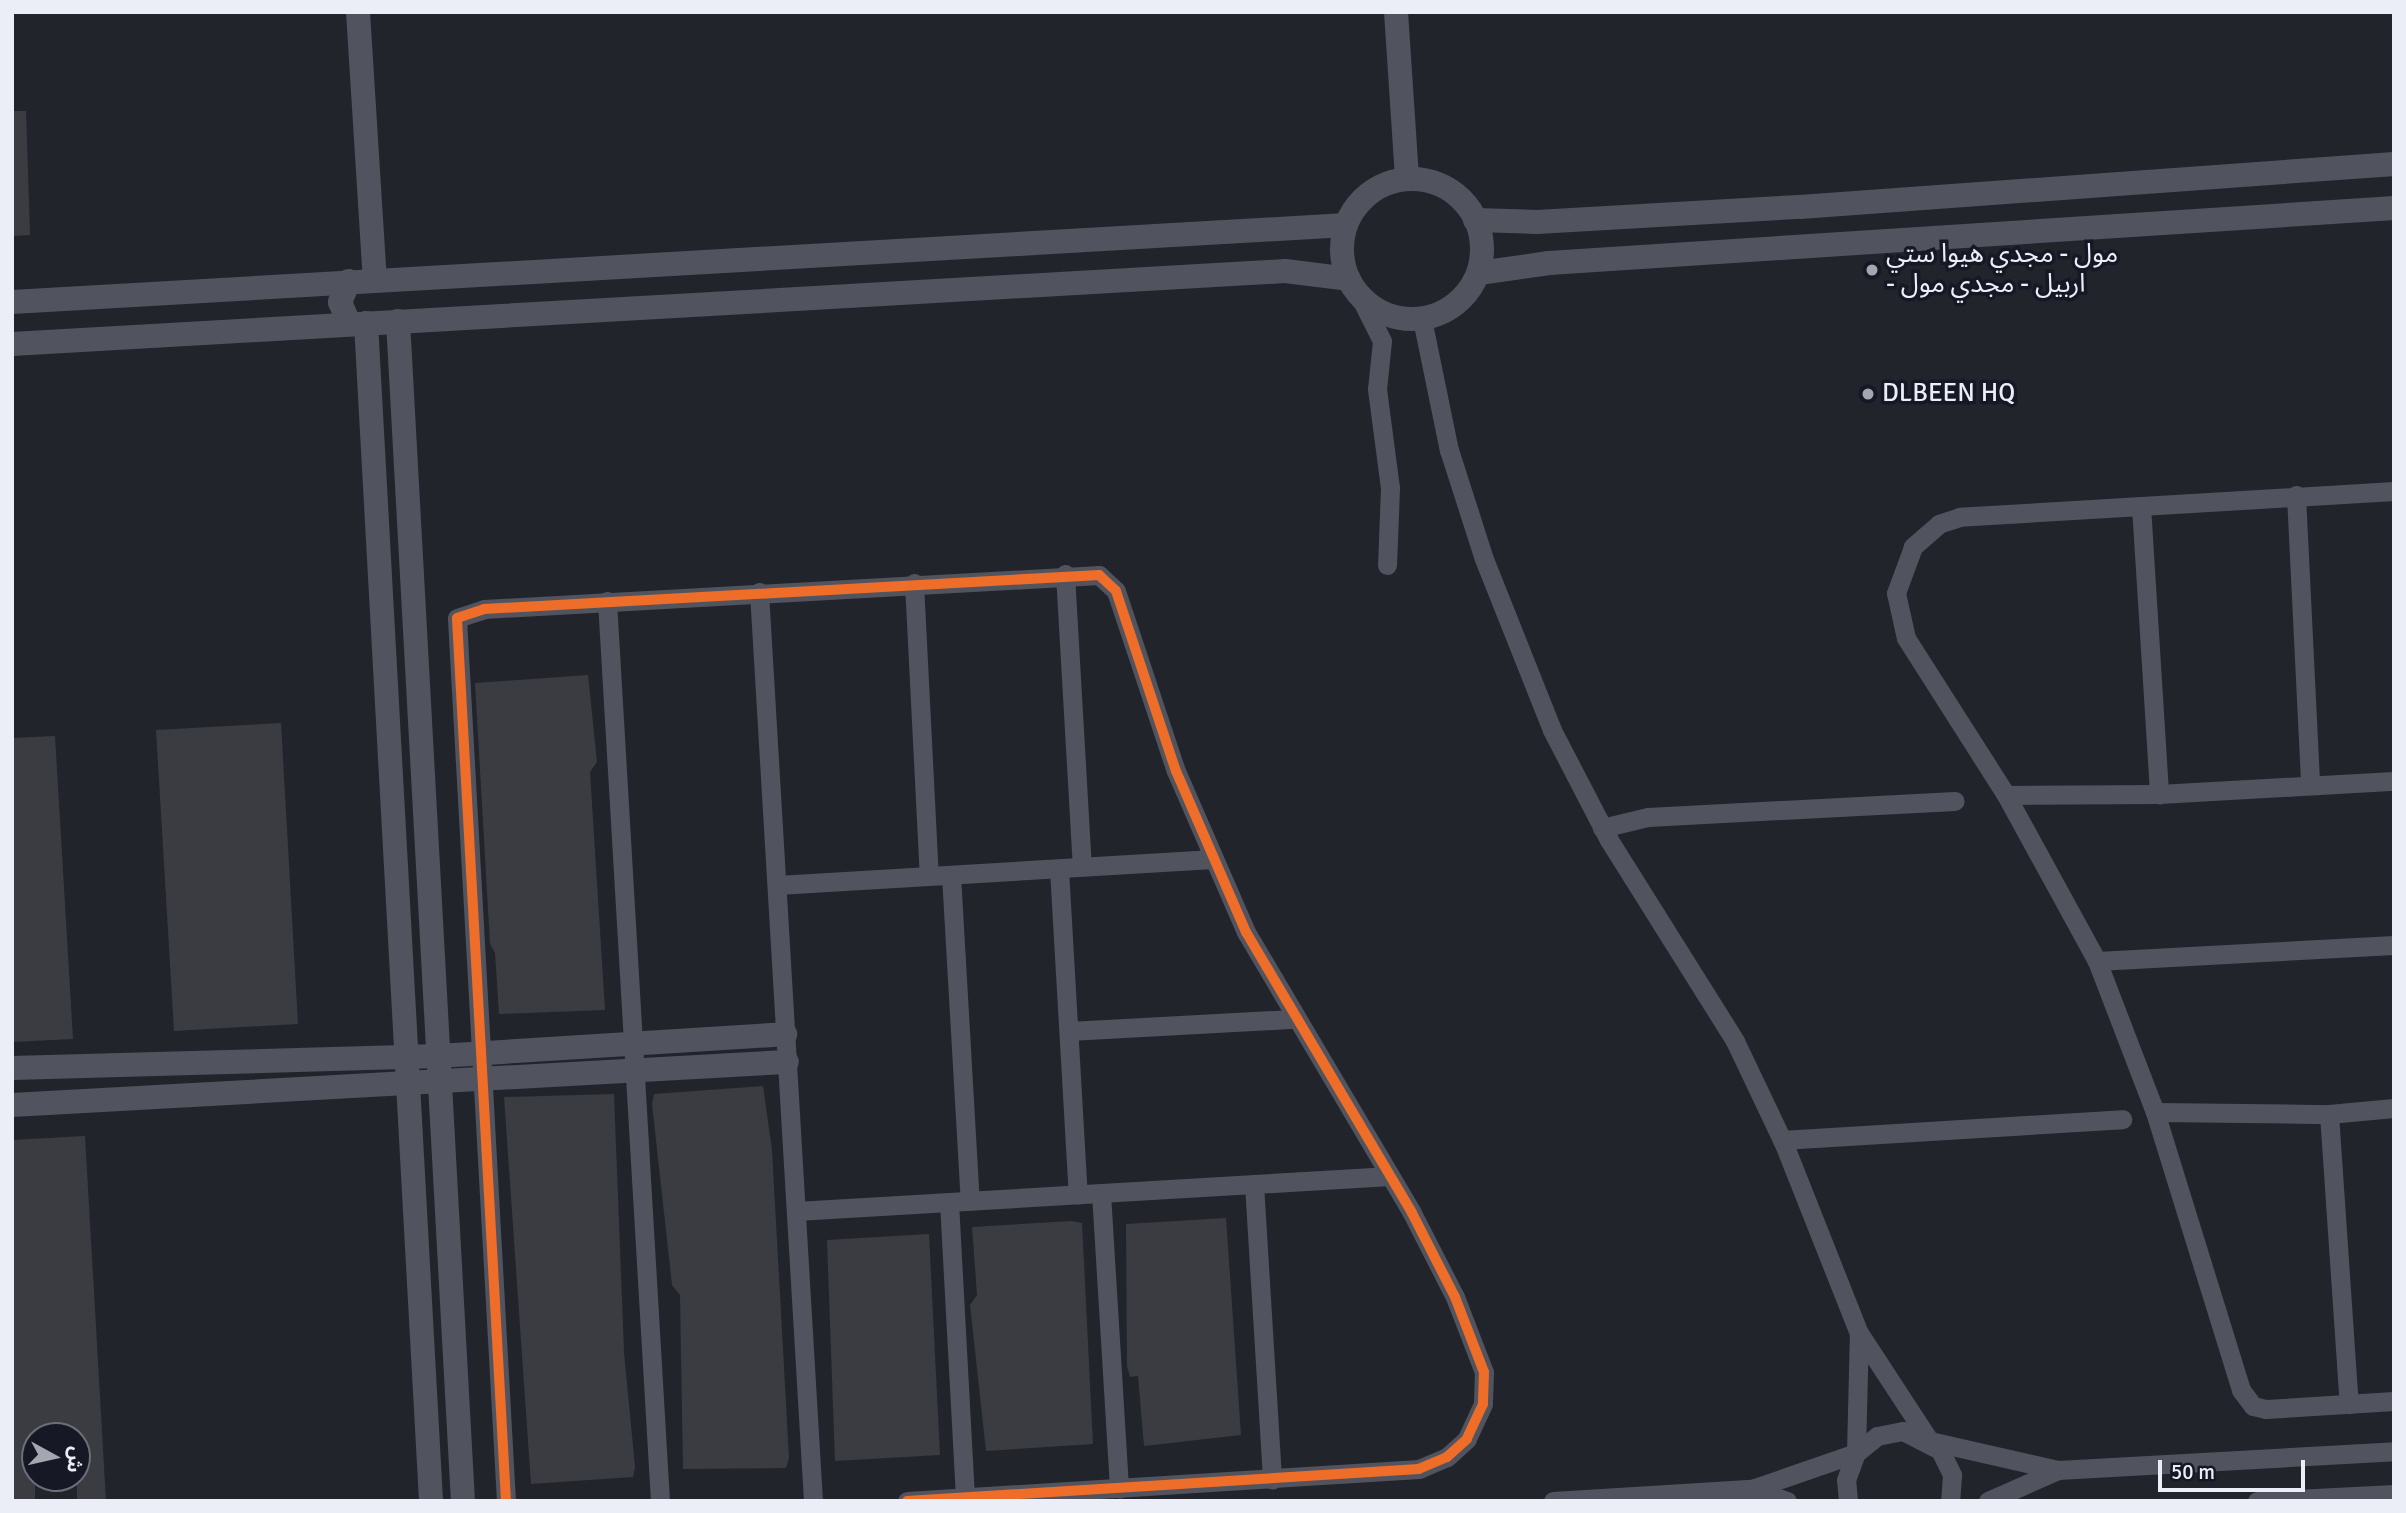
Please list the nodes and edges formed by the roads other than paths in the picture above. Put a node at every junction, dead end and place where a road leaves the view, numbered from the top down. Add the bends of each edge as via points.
1 (358, 12) edge
2 (1396, 12) edge
3 (2394, 164) edge
4 (1407, 178) junction
5 (1800, 207) junction
6 (2394, 208) edge
7 (1743, 210) junction
8 (1475, 220) junction
9 (1346, 225) junction
10 (1804, 247) junction
11 (1747, 251) junction
12 (1479, 273) junction
13 (400, 278) junction
14 (375, 279) junction
15 (349, 281) junction
16 (1354, 288) junction
17 (12, 302) edge
18 (1422, 319) junction
19 (403, 320) junction
20 (358, 323) junction
21 (12, 344) edge
22 (2394, 491) edge
23 (2296, 495) junction
24 (2141, 506) junction
25 (1387, 565) dead end
26 (1065, 575) junction
27 (914, 583) junction
28 (759, 592) junction
29 (607, 601) junction
30 (2394, 781) edge
31 (2310, 786) junction
32 (2159, 794) junction
33 (2006, 795) junction
34 (1955, 801) dead end
35 (1602, 828) junction
36 (1213, 859) junction
37 (1082, 867) junction
38 (1059, 869) junction
39 (951, 875) junction
40 (929, 876) junction
41 (777, 885) junction
42 (2394, 945) edge
43 (2097, 961) junction
44 (1293, 1019) junction
45 (1069, 1031) junction
46 (785, 1034) junction
47 (633, 1043) junction
48 (481, 1051) junction
49 (438, 1056) junction
50 (406, 1057) junction
51 (787, 1062) junction
52 (12, 1068) edge
53 (634, 1070) junction
54 (483, 1078) junction
55 (439, 1082) junction
56 (408, 1084) junction
57 (12, 1105) edge
58 (2394, 1108) edge
59 (2155, 1112) junction
60 (2329, 1114) junction
61 (2122, 1119) dead end
62 (1782, 1140) junction
63 (1390, 1176) junction
64 (1254, 1184) junction
65 (1101, 1193) junction
66 (1078, 1194) junction
67 (970, 1200) junction
68 (949, 1202) junction
69 (796, 1211) junction
70 (1859, 1333) junction
71 (2394, 1401) edge
72 (2349, 1404) junction
73 (1929, 1440) junction
74 (2394, 1451) edge
75 (1856, 1453) junction
76 (2058, 1470) junction
77 (1272, 1479) junction
78 (1119, 1488) junction
79 (1752, 1489) junction
80 (2394, 1494) edge
81 (965, 1497) junction
82 (2290, 1500) edge
83 (431, 1501) edge
84 (463, 1501) edge
85 (506, 1501) edge
86 (660, 1501) edge
87 (813, 1501) edge
88 (906, 1501) edge
89 (1553, 1501) edge
90 (1787, 1501) edge
91 (1848, 1501) edge
92 (1950, 1501) edge
93 (1988, 1501) edge
94 (2257, 1501) edge

1 - 14 street
2 - 4 street
3 - 5 street
4 - 8 street via 1435,182 1454,192
4 - 9 street via 1373,191
5 - 7 street
5 - 10 street
6 - 10 street
7 - 8 street via 1537,222
7 - 11 street
8 - 12 street via 1483,251
9 - 13 street
9 - 16 street via 1343,262
10 - 11 street
11 - 12 street via 1549,263
12 - 18 street via 1458,303
13 - 14 street
13 - 19 street via 413,297
14 - 15 street
15 - 17 street
15 - 20 street via 340,302
16 - 18 street via 1395,318
16 - 19 street via 1285,271
16 - 25 street via 1382,341 1377,389 1390,488
18 - 35 street via 1449,450 1484,559 1518,653
19 - 20 street
19 - 49 street
20 - 21 street
20 - 50 street
22 - 23 street
23 - 24 street
23 - 31 street
24 - 32 street
24 - 33 street via 1960,517 1925,535 1903,567 1896,593 1906,638
26 - 27 street
26 - 36 street via 1099,575 1116,591 1152,707
26 - 37 street
27 - 28 street
27 - 40 street
28 - 29 street
28 - 41 street
29 - 47 street
29 - 48 street via 474,609 457,618
30 - 31 street
31 - 32 street
32 - 33 street
33 - 43 street
34 - 35 street via 1648,817
35 - 62 street via 1697,975
36 - 37 street
36 - 44 street
37 - 38 street
38 - 39 street
38 - 45 street
39 - 40 street
39 - 67 street
40 - 41 street
41 - 46 street
42 - 43 street
43 - 59 street
44 - 45 street
44 - 63 street
45 - 66 street
46 - 47 street
46 - 51 street
47 - 48 street
47 - 53 street
48 - 49 street
48 - 54 street
49 - 50 street
49 - 55 street
50 - 52 street
50 - 56 street
51 - 53 street
51 - 69 street
53 - 54 street
53 - 86 street
54 - 55 street
54 - 85 street
55 - 56 street
55 - 84 street
56 - 57 street
56 - 83 street
58 - 60 street
59 - 60 street
59 - 72 street via 2241,1390 2253,1406 2266,1409
60 - 72 street
61 - 62 street
62 - 70 street
63 - 64 street
63 - 77 street via 1471,1336 1486,1384 1480,1415 1467,1439 1434,1465 1401,1472
64 - 65 street
64 - 77 street
65 - 66 street
65 - 78 street
66 - 67 street
67 - 68 street
68 - 69 street
68 - 81 street
69 - 87 street
70 - 73 street
70 - 75 street
71 - 72 street
73 - 75 street via 1890,1432
73 - 76 street
73 - 92 street via 1948,1462
74 - 76 street
75 - 79 street
75 - 91 street via 1846,1480
76 - 93 street
77 - 78 street
78 - 81 street
79 - 89 street
79 - 90 street
80 - 82 street
81 - 88 street
82 - 94 street

